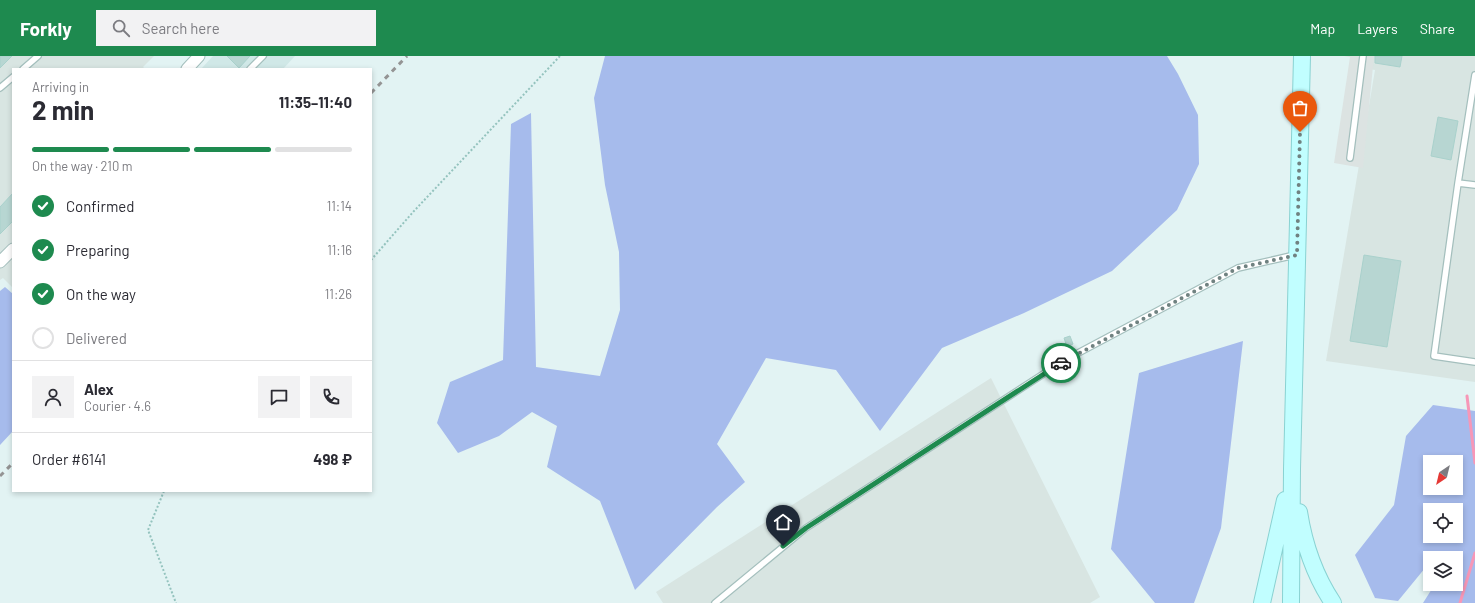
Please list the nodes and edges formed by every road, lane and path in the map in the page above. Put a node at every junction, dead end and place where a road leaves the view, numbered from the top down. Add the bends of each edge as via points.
1 (38, 56) edge
2 (200, 56) edge
3 (263, 56) edge
4 (560, 56) edge
5 (1302, 56) edge
6 (1363, 56) edge
7 (24, 68) edge
8 (188, 68) edge
9 (251, 68) edge
10 (1475, 75) edge
11 (12, 78) edge
12 (0, 88) edge
13 (1350, 158) dead end
14 (1458, 182) junction
15 (1475, 185) edge
16 (12, 250) edge
17 (1297, 255) junction
18 (372, 259) edge
19 (0, 262) edge
20 (1475, 362) edge
21 (1292, 469) junction
22 (163, 492) edge
23 (176, 603) edge
24 (715, 603) edge
25 (1262, 603) edge
26 (1291, 603) edge
27 (1333, 603) edge

1 - 7 lane
2 - 8 street
3 - 9 lane
4 - 18 path
5 - 17 main road
6 - 13 lane
10 - 14 lane
11 - 12 lane
14 - 15 lane
14 - 20 lane via 1434,356
16 - 19 street
17 - 21 main road
17 - 24 lane via 1238,268 1065,360 806,528
21 - 25 main road
21 - 26 main road
21 - 27 main road via 1301,527 1310,558
22 - 23 path via 148,530

